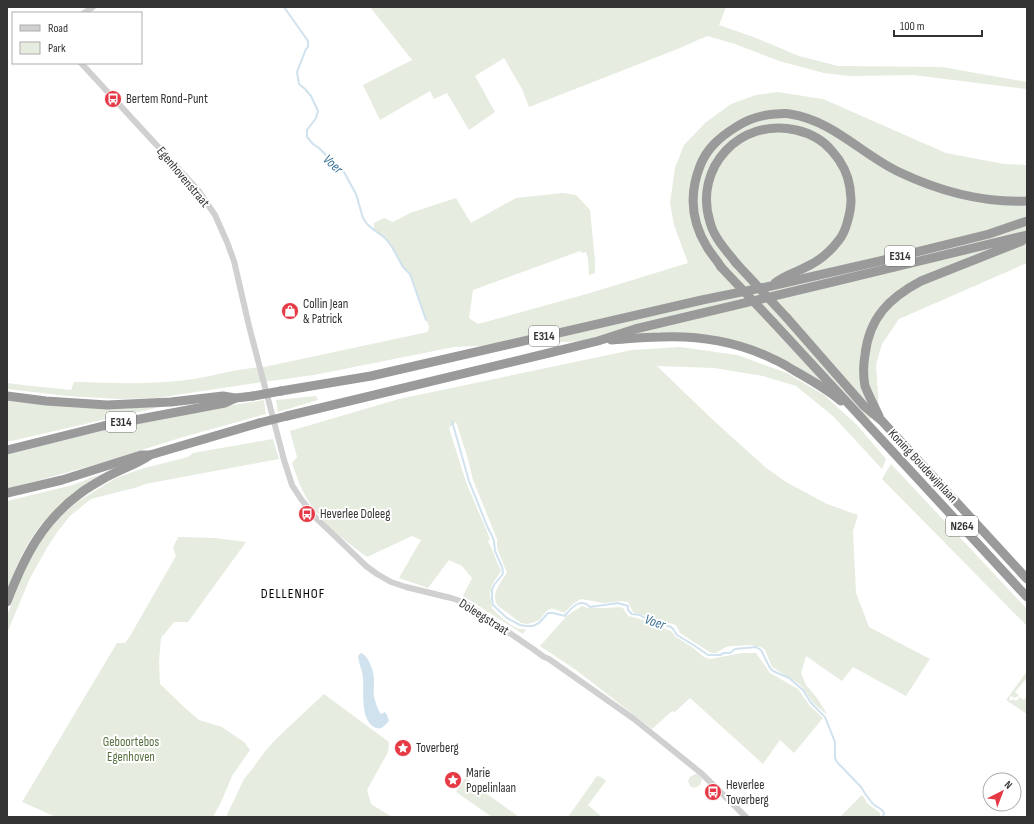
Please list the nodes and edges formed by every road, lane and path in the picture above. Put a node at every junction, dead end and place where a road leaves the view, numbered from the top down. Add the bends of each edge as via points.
1 (82, 64) edge
2 (86, 64) edge
3 (89, 71) junction
4 (1027, 202) edge
5 (1027, 221) edge
6 (1027, 236) edge
7 (771, 286) junction
8 (598, 341) junction
9 (256, 350) joint
10 (7, 396) edge
11 (236, 398) junction
12 (882, 421) junction
13 (865, 423) junction
14 (7, 450) edge
15 (150, 455) junction
16 (7, 493) edge
17 (1027, 579) edge
18 (1027, 597) edge
19 (7, 602) edge
20 (746, 817) edge

1 - 3 street, Egenhovenstraat
2 - 3 street, Egenhovenstraat
3 - 9 street, Egenhovenstraat via 198,190 215,215 234,261
4 - 13 highway, bridge via 993,201 960,195 928,185 897,171 829,127 789,113 766,115 745,121 712,146 702,160 693,195 698,229 707,248 721,267
5 - 7 highway, E314 via 981,236
6 - 8 highway, E314 via 635,329
6 - 12 highway via 1023,240 907,288 881,311 866,344 863,369 870,398
7 - 11 highway, E314, bridge via 371,376
7 - 12 highway, bridge via 780,278 806,268 825,256 841,239 848,220 851,200 845,169 828,146 804,132 786,128 758,130 740,138 722,154 714,165 706,193 710,223 716,237 736,263 864,406
8 - 13 highway via 678,337 705,339 752,350 810,379 836,397
8 - 15 highway, E314, bridge via 259,423
9 - 20 street, Doleegstraat via 292,485 312,513 366,566 384,578 406,587 464,602 616,705 701,773
10 - 11 highway via 107,405 223,396
11 - 14 highway, E314 via 225,403 103,426
12 - 17 highway, Koning Boudewijnlaan / N264
13 - 18 highway, Koning Boudewijnlaan / N264
15 - 16 highway, E314 via 141,454 62,480
15 - 19 highway via 83,491 55,515 31,547

